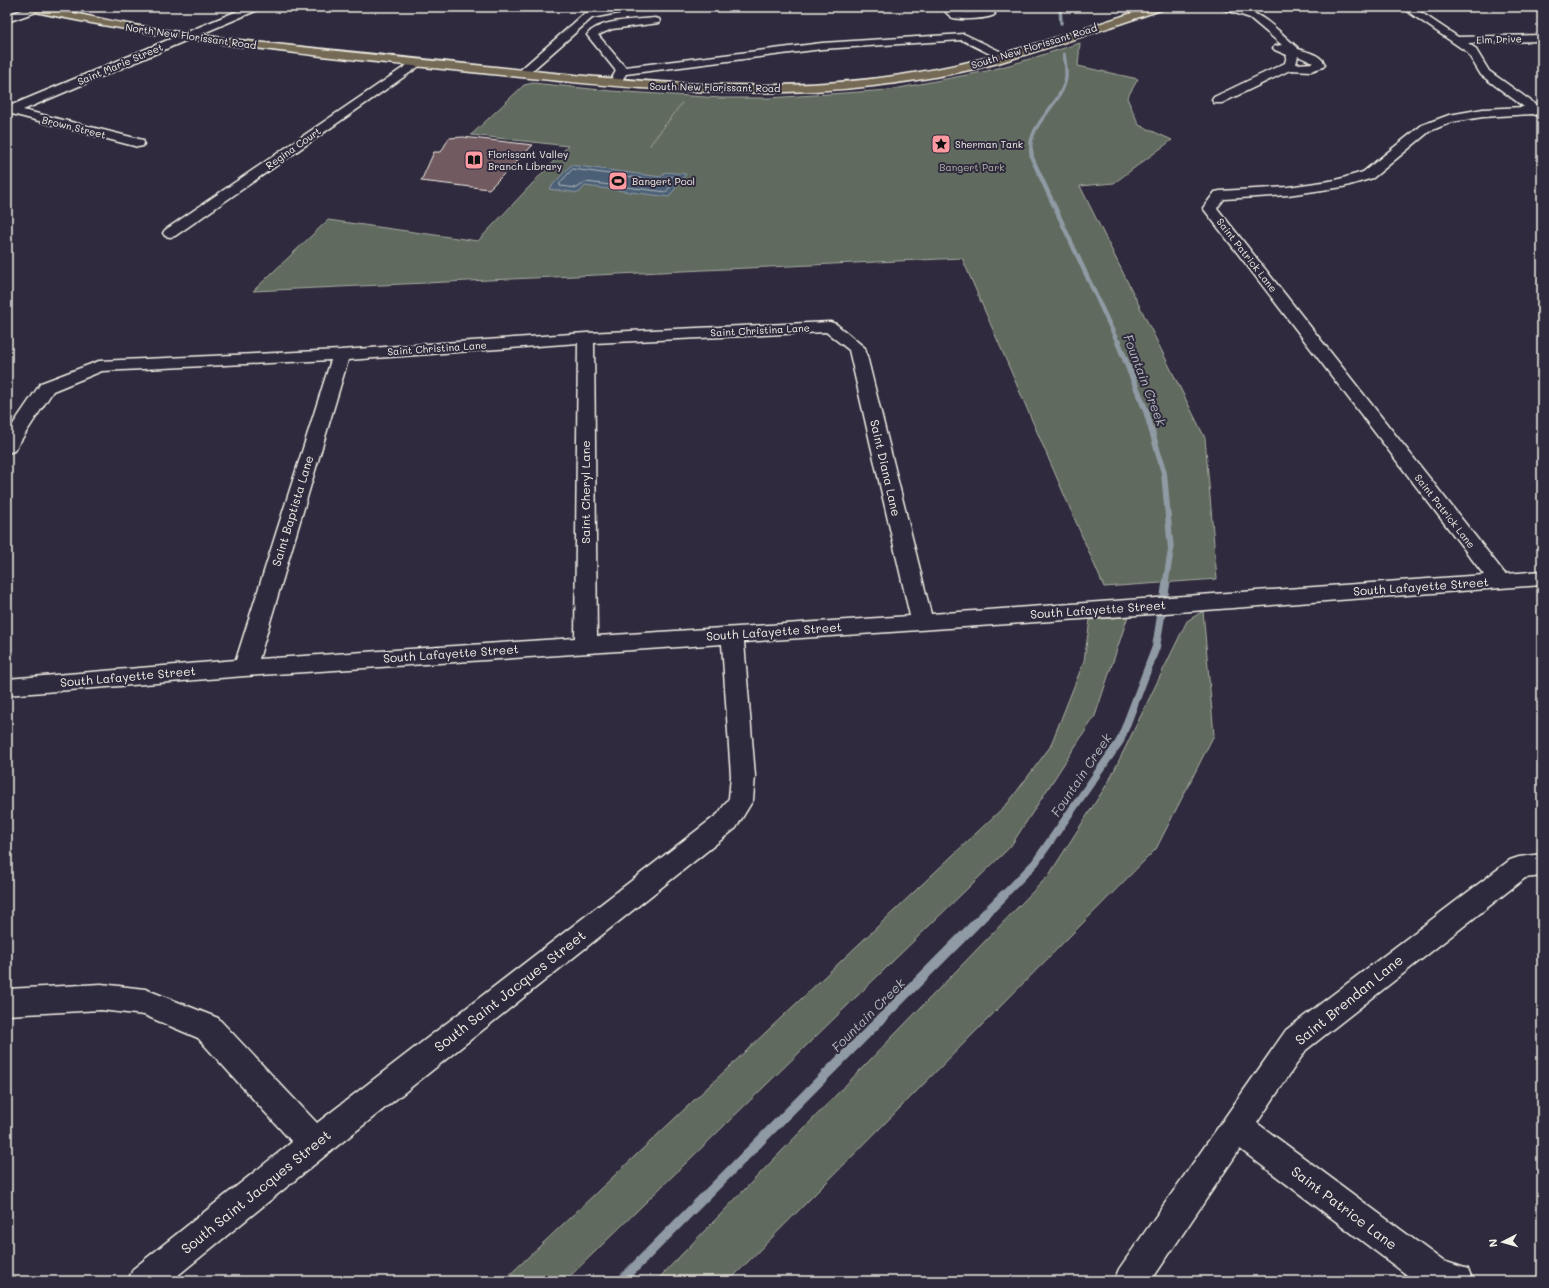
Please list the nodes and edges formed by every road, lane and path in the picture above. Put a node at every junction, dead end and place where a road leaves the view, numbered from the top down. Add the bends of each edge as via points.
1 (256, 7) edge
2 (633, 7) edge
3 (947, 7) edge
4 (983, 7) edge
5 (1160, 7) edge
6 (1228, 7) edge
7 (1406, 7) edge
8 (34, 8) edge
9 (1242, 12) junction
10 (964, 16) junction
11 (7, 19) edge
12 (655, 21) dead end
13 (1272, 31) junction
14 (970, 32) junction
15 (1260, 32) junction
16 (185, 37) junction
17 (1542, 38) edge
18 (1456, 40) junction
19 (1291, 52) junction
20 (357, 56) joint
21 (1004, 57) junction
22 (417, 62) junction
23 (1288, 66) junction
24 (622, 72) junction
25 (522, 74) junction
26 (615, 83) junction
27 (692, 88) junction
28 (1218, 100) dead end
29 (8, 111) edge
30 (1539, 112) edge
31 (138, 143) dead end
32 (650, 145) dead end
33 (170, 234) dead end
34 (830, 327) joint
35 (586, 338) junction
36 (341, 355) junction
37 (7, 447) edge
38 (1542, 578) edge
39 (1500, 581) junction
40 (922, 621) junction
41 (732, 634) junction
42 (586, 646) junction
43 (245, 668) junction
44 (7, 687) edge
45 (1542, 865) edge
46 (7, 1002) edge
47 (1236, 1127) junction
48 (315, 1144) junction
49 (145, 1281) edge
50 (1131, 1281) edge
51 (1456, 1281) edge

1 - 16 street, Saint Marie Street
2 - 25 street via 588,16
3 - 10 street via 955,15
4 - 10 street via 990,14
5 - 21 main road, South New Florissant Road
6 - 9 street
7 - 18 street
8 - 11 street
8 - 16 main road, North New Florissant Road
9 - 13 street via 1254,16
9 - 15 street via 1243,17
10 - 14 street
12 - 24 street via 608,27 592,35
13 - 15 street
13 - 19 street via 1293,48
14 - 21 street
14 - 24 street via 852,46 822,46
15 - 19 street via 1279,48
16 - 20 main road, North New Florissant Road
16 - 29 street, Saint Marie Street
17 - 18 street, Elm Drive
18 - 30 street via 1471,50 1485,72
19 - 23 street via 1292,60
19 - 23 street via 1313,57 1319,65 1305,68
20 - 22 main road, South New Florissant Road
21 - 27 main road, South New Florissant Road via 939,73 870,83 742,90
22 - 25 main road, South New Florissant Road
22 - 33 street, Regina Court
23 - 28 street
24 - 26 street
25 - 26 main road, South New Florissant Road
26 - 27 main road, South New Florissant Road
27 - 32 path
29 - 31 street, Brown Street
30 - 39 street, Saint Patrick Lane via 1484,113 1449,119 1426,128 1368,176 1338,184 1288,191 1220,195 1210,208
34 - 35 street, Saint Christina Lane
34 - 40 street, Saint Diana Lane via 857,348
35 - 36 street, Saint Christina Lane
35 - 42 street, Saint Cheryl Lane
36 - 37 street, Saint Christina Lane via 99,366 47,387
36 - 43 street, Saint Baptista Lane
38 - 39 street, South Lafayette Street
39 - 40 street, South Lafayette Street via 1110,610
40 - 41 street, South Lafayette Street
41 - 42 street, South Lafayette Street
41 - 48 street, South Saint Jacques Street via 743,776 740,800 727,821
42 - 43 street, South Lafayette Street
43 - 44 street, South Lafayette Street
45 - 47 street, Saint Brendan Lane via 1519,868 1296,1040
46 - 48 street via 101,997 145,1002 208,1028
47 - 50 street, Saint Brendan Lane
47 - 51 street, Saint Patrice Lane via 1435,1275
48 - 49 street, South Saint Jacques Street

